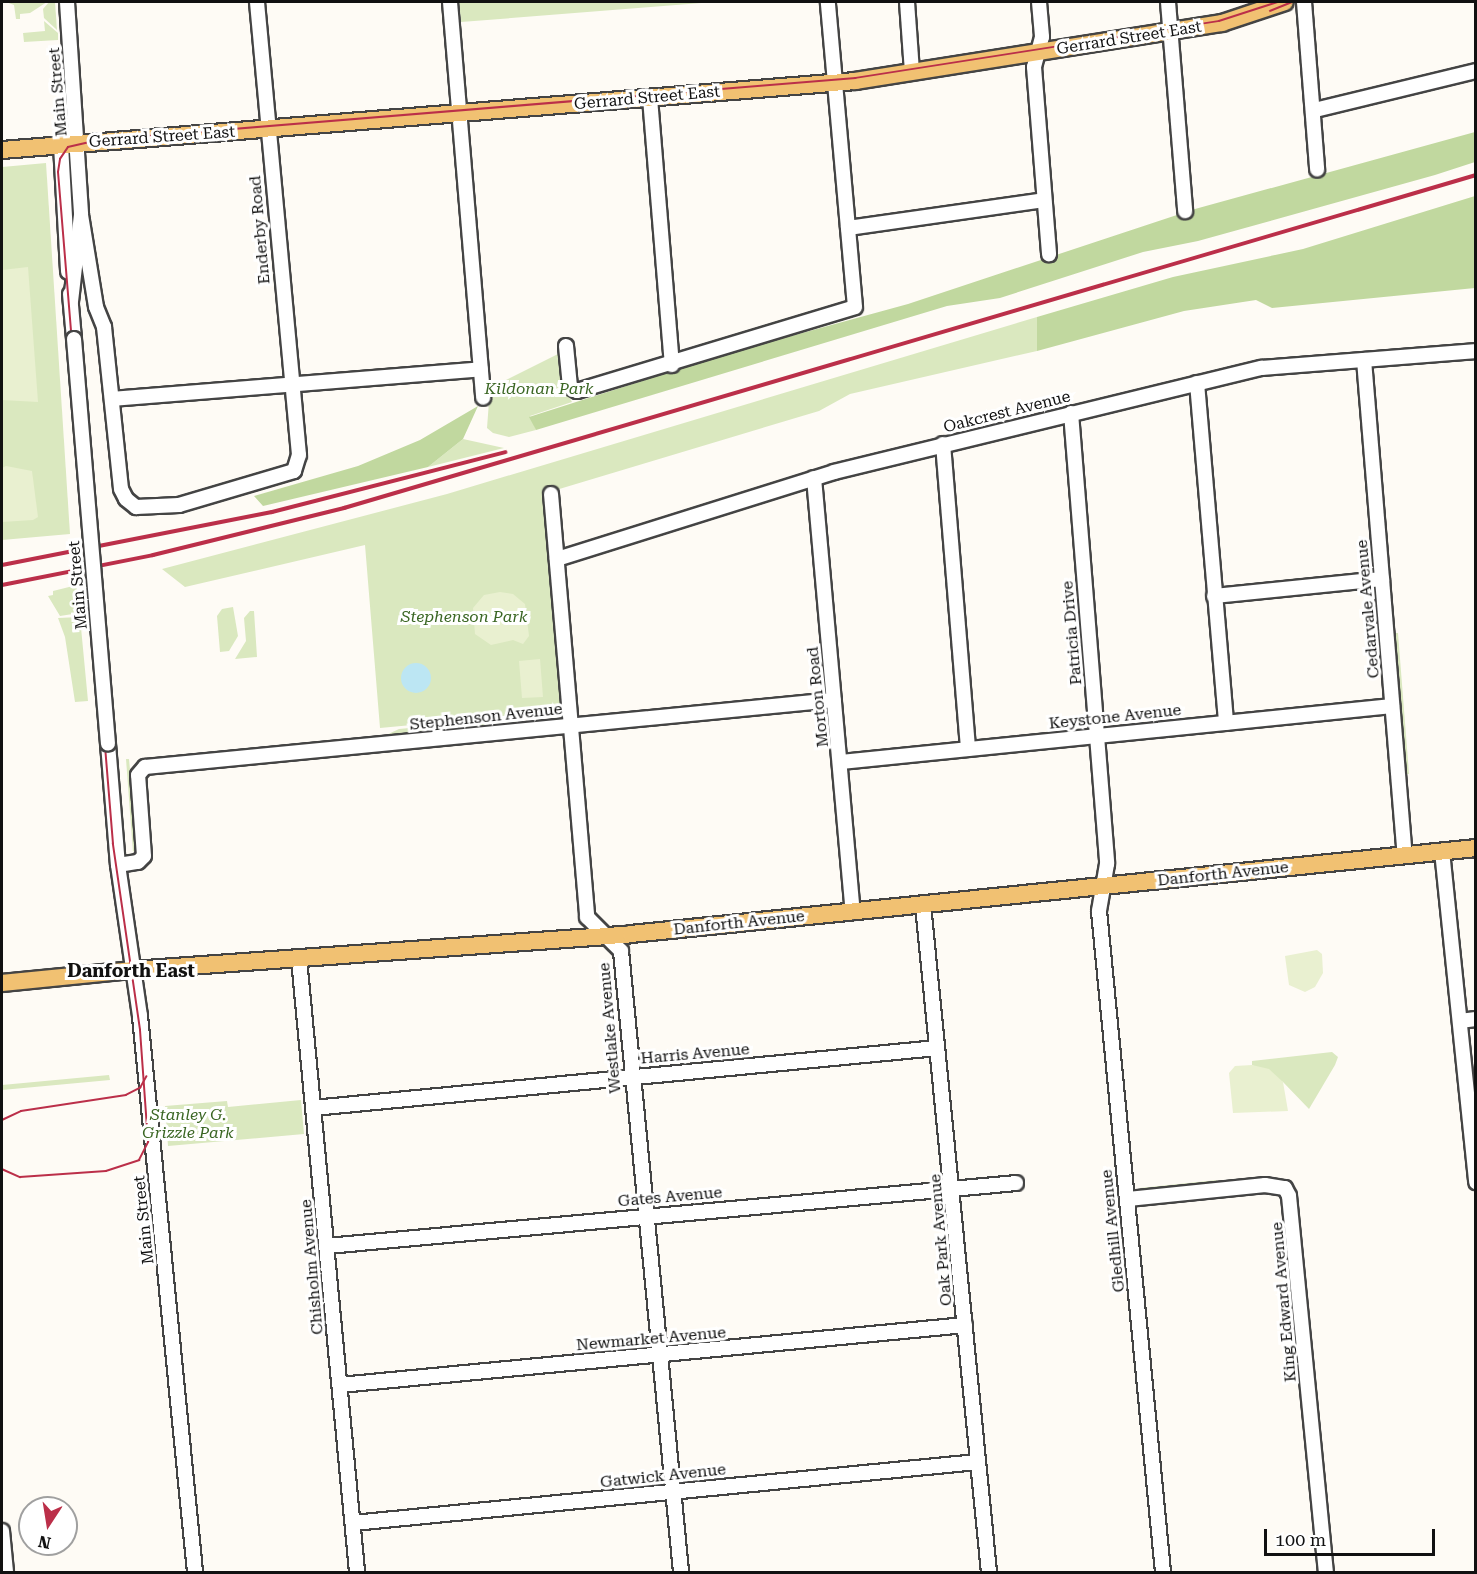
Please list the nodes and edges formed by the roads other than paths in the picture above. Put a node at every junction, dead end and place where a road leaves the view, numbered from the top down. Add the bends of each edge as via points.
1 (67, 2) edge
2 (257, 2) edge
3 (450, 2) edge
4 (828, 2) edge
5 (907, 2) edge
6 (1038, 2) edge
7 (1168, 2) edge
8 (1285, 2) edge
9 (1304, 2) edge
10 (1171, 32) junction
11 (1037, 52) junction
12 (1476, 71) edge
13 (912, 72) junction
14 (836, 83) junction
15 (650, 98) junction
16 (1315, 110) junction
17 (459, 113) junction
18 (268, 129) junction
19 (79, 144) junction
20 (61, 145) junction
21 (2, 150) edge
22 (1317, 169) dead end
23 (1044, 200) junction
24 (1185, 211) dead end
25 (81, 215) junction
26 (848, 228) junction
27 (1049, 254) dead end
28 (71, 301) junction
29 (566, 346) dead end
30 (1476, 351) edge
31 (1364, 360) junction
32 (672, 365) junction
33 (481, 369) junction
34 (1197, 383) junction
35 (293, 385) junction
36 (483, 398) dead end
37 (112, 399) junction
38 (1071, 413) junction
39 (943, 444) junction
40 (814, 478) junction
41 (551, 494) dead end
42 (126, 499) joint
43 (557, 559) junction
44 (1382, 579) junction
45 (1214, 596) junction
46 (834, 700) junction
47 (1392, 706) junction
48 (1226, 723) junction
49 (572, 725) junction
50 (1098, 736) junction
51 (968, 749) junction
52 (841, 762) junction
53 (1476, 848) edge
54 (1442, 851) junction
55 (1406, 855) junction
56 (118, 865) junction
57 (1103, 887) junction
58 (923, 905) junction
59 (853, 912) junction
60 (603, 936) junction
61 (299, 959) junction
62 (133, 970) junction
63 (2, 983) edge
64 (1476, 1019) edge
65 (1460, 1021) junction
66 (937, 1048) junction
67 (631, 1077) junction
68 (313, 1108) junction
69 (1476, 1182) edge
70 (1016, 1183) dead end
71 (953, 1188) junction
72 (1128, 1200) junction
73 (644, 1216) junction
74 (327, 1246) junction
75 (965, 1325) junction
76 (659, 1354) junction
77 (340, 1385) junction
78 (977, 1462) junction
79 (672, 1491) junction
80 (353, 1522) junction
81 (2, 1531) edge
82 (6, 1572) edge
83 (195, 1572) edge
84 (357, 1572) edge
85 (681, 1572) edge
86 (989, 1572) edge
87 (1163, 1572) edge
88 (1326, 1572) edge

1 - 19 street, Main Street
2 - 18 street, Enderby Road
3 - 17 street
4 - 14 street
5 - 13 street
6 - 11 street via 1042,37
7 - 10 street
8 - 10 main road, Gerrard Street East via 1235,21
9 - 16 street
10 - 11 main road, Gerrard Street East
10 - 24 street
11 - 13 main road, Gerrard Street East
11 - 23 street via 1034,67
12 - 16 street
13 - 14 main road, Gerrard Street East
14 - 15 main road, Gerrard Street East
14 - 26 street
15 - 17 main road, Gerrard Street East
15 - 32 street
16 - 22 street
17 - 18 main road, Gerrard Street East
17 - 33 street
18 - 19 main road, Gerrard Street East
18 - 35 street, Enderby Road
19 - 20 main road, Gerrard Street East
19 - 25 street, Main Street
20 - 21 main road, Gerrard Street East
20 - 28 street, Main Street
23 - 26 street
23 - 27 street
25 - 28 street, Main Street
25 - 37 street, Main Street via 96,307 104,327
26 - 32 street via 855,307
28 - 56 street, Main Street, bridge
29 - 32 street via 570,387 577,391
30 - 31 street, Oakcrest Avenue
31 - 34 street, Oakcrest Avenue via 1262,368
31 - 44 street, Cedarvale Avenue
33 - 35 street
33 - 36 street
34 - 38 street, Oakcrest Avenue
34 - 45 street
35 - 37 street
35 - 42 street, Enderby Road via 299,455 294,471 234,491 149,508 136,507
37 - 42 street, Main Street via 121,489
38 - 39 street, Oakcrest Avenue
38 - 50 street, Patricia Drive
39 - 40 street, Oakcrest Avenue
39 - 51 street
40 - 43 street, Oakcrest Avenue
40 - 46 street, Morton Road
41 - 43 street, Westlake Avenue
43 - 49 street, Westlake Avenue
44 - 45 street
44 - 47 street, Cedarvale Avenue
45 - 48 street
46 - 49 street, Stephenson Avenue
46 - 52 street, Morton Road
47 - 48 street, Keystone Avenue
47 - 55 street, Cedarvale Avenue
48 - 50 street, Keystone Avenue
49 - 56 street, Stephenson Avenue via 142,768 138,784 144,856 138,862
49 - 60 street, Westlake Avenue via 587,917
50 - 51 street, Keystone Avenue
50 - 57 street, Patricia Drive via 1107,864
51 - 52 street, Keystone Avenue
52 - 59 street, Morton Road
53 - 54 main road, Danforth Avenue
54 - 55 main road, Danforth Avenue
54 - 65 street
55 - 57 main road, Danforth Avenue
56 - 62 street, Main Street
57 - 58 main road, Danforth Avenue
57 - 72 street, Gledhill Avenue via 1099,910
58 - 59 main road, Danforth Avenue
58 - 66 street, Oak Park Avenue
59 - 60 main road, Danforth Avenue
60 - 61 main road, Danforth Avenue
60 - 67 street, Westlake Avenue via 621,951
61 - 62 main road, Danforth Avenue
61 - 68 street, Chisholm Avenue
62 - 63 main road, Danforth Avenue
62 - 83 street, Main Street
64 - 65 street
65 - 69 street
66 - 67 street, Harris Avenue
66 - 71 street, Oak Park Avenue
67 - 68 street, Harris Avenue
67 - 73 street, Westlake Avenue
68 - 74 street, Chisholm Avenue
70 - 71 street, Gates Avenue
71 - 73 street, Gates Avenue
71 - 75 street, Oak Park Avenue
72 - 87 street, Gledhill Avenue
72 - 88 street, King Edward Avenue via 1265,1185 1285,1188 1290,1196
73 - 74 street, Gates Avenue
73 - 76 street, Westlake Avenue
74 - 77 street, Chisholm Avenue
75 - 76 street, Newmarket Avenue
75 - 78 street, Oak Park Avenue
76 - 77 street, Newmarket Avenue
76 - 79 street, Westlake Avenue
77 - 80 street, Chisholm Avenue
78 - 79 street, Gatwick Avenue
78 - 86 street, Oak Park Avenue
79 - 80 street, Gatwick Avenue
79 - 85 street, Westlake Avenue
80 - 84 street, Chisholm Avenue
81 - 82 street

